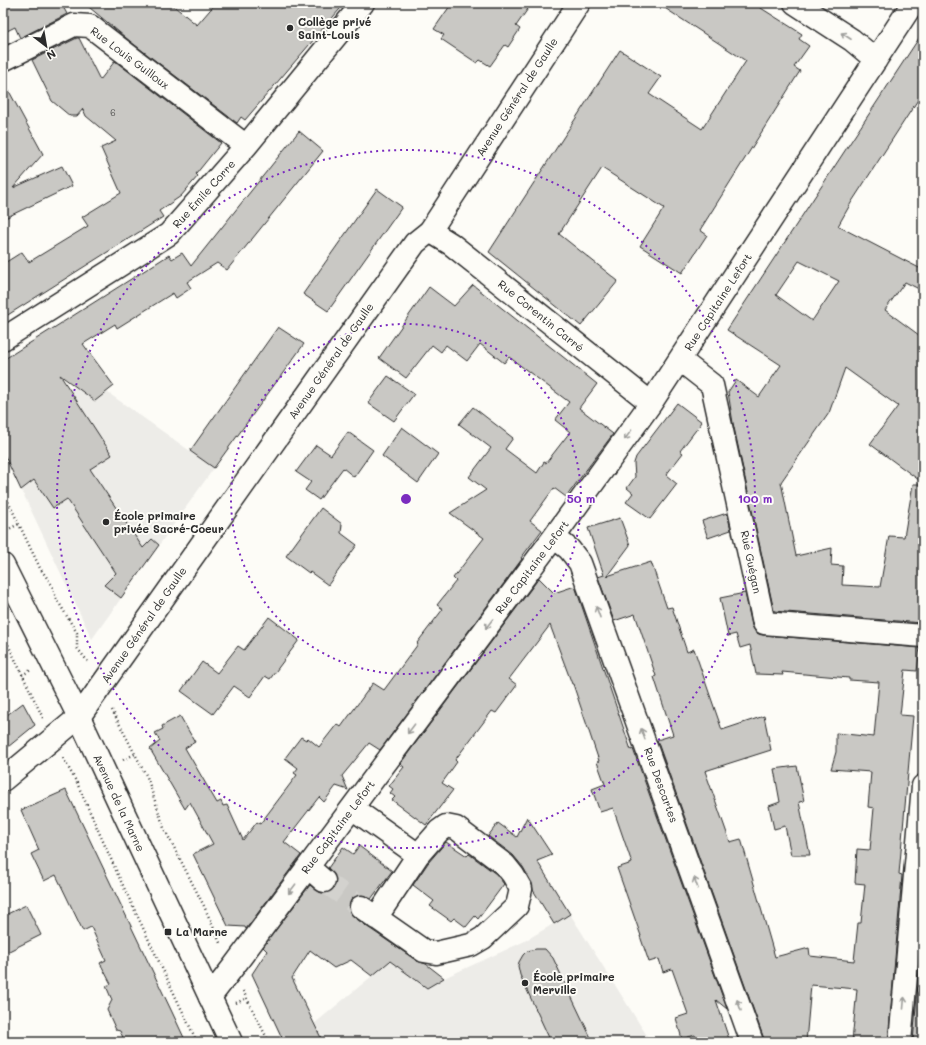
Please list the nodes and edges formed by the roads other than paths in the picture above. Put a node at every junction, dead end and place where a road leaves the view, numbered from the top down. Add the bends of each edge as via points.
1 (363, 3) edge
2 (579, 3) edge
3 (795, 3) edge
4 (914, 3) edge
5 (3, 60) edge
6 (876, 60) junction
7 (246, 146) junction
8 (430, 231) junction
9 (3, 339) edge
10 (680, 360) junction
11 (651, 403) junction
12 (554, 537) junction
13 (3, 566) edge
14 (923, 636) edge
15 (79, 717) junction
16 (3, 780) edge
17 (923, 786) edge
18 (352, 808) junction
19 (418, 856) junction
20 (210, 997) junction
21 (231, 1042) edge
22 (752, 1042) edge
23 (900, 1042) edge

1 - 7 street, Rue Émile Corre
2 - 8 street, Avenue Général de Gaulle
6 -> 3 street via 852,40
4 - 6 street, Rue Capitaine Lefort
5 - 7 street, Rue Louis Guilloux via 74,25 90,26
6 - 10 street, Rue Capitaine Lefort
7 - 9 street, Rue Émile Corre via 169,234
8 - 11 street, Rue Corentin Carré via 451,244
8 - 15 street, Avenue Général de Gaulle via 415,243
10 - 11 street, Rue Capitaine Lefort
10 - 14 street, Rue Guégan via 712,385 764,623
11 -> 12 street, Rue Capitaine Lefort
12 -> 18 street, Rue Capitaine Lefort
22 -> 12 street, Rue Descartes via 580,563 569,549
13 - 15 street, Avenue de la Marne
15 - 16 street, Avenue Général de Gaulle
15 - 20 street, Avenue de la Marne
23 -> 17 street
18 - 19 street
18 -> 20 street, Rue Capitaine Lefort via 316,874 232,968
19 - 19 street via 439,831 446,826 456,828 505,865 513,875 521,890 517,906 483,938 471,945 436,953 424,951 369,912
20 - 21 street, Avenue de la Marne

